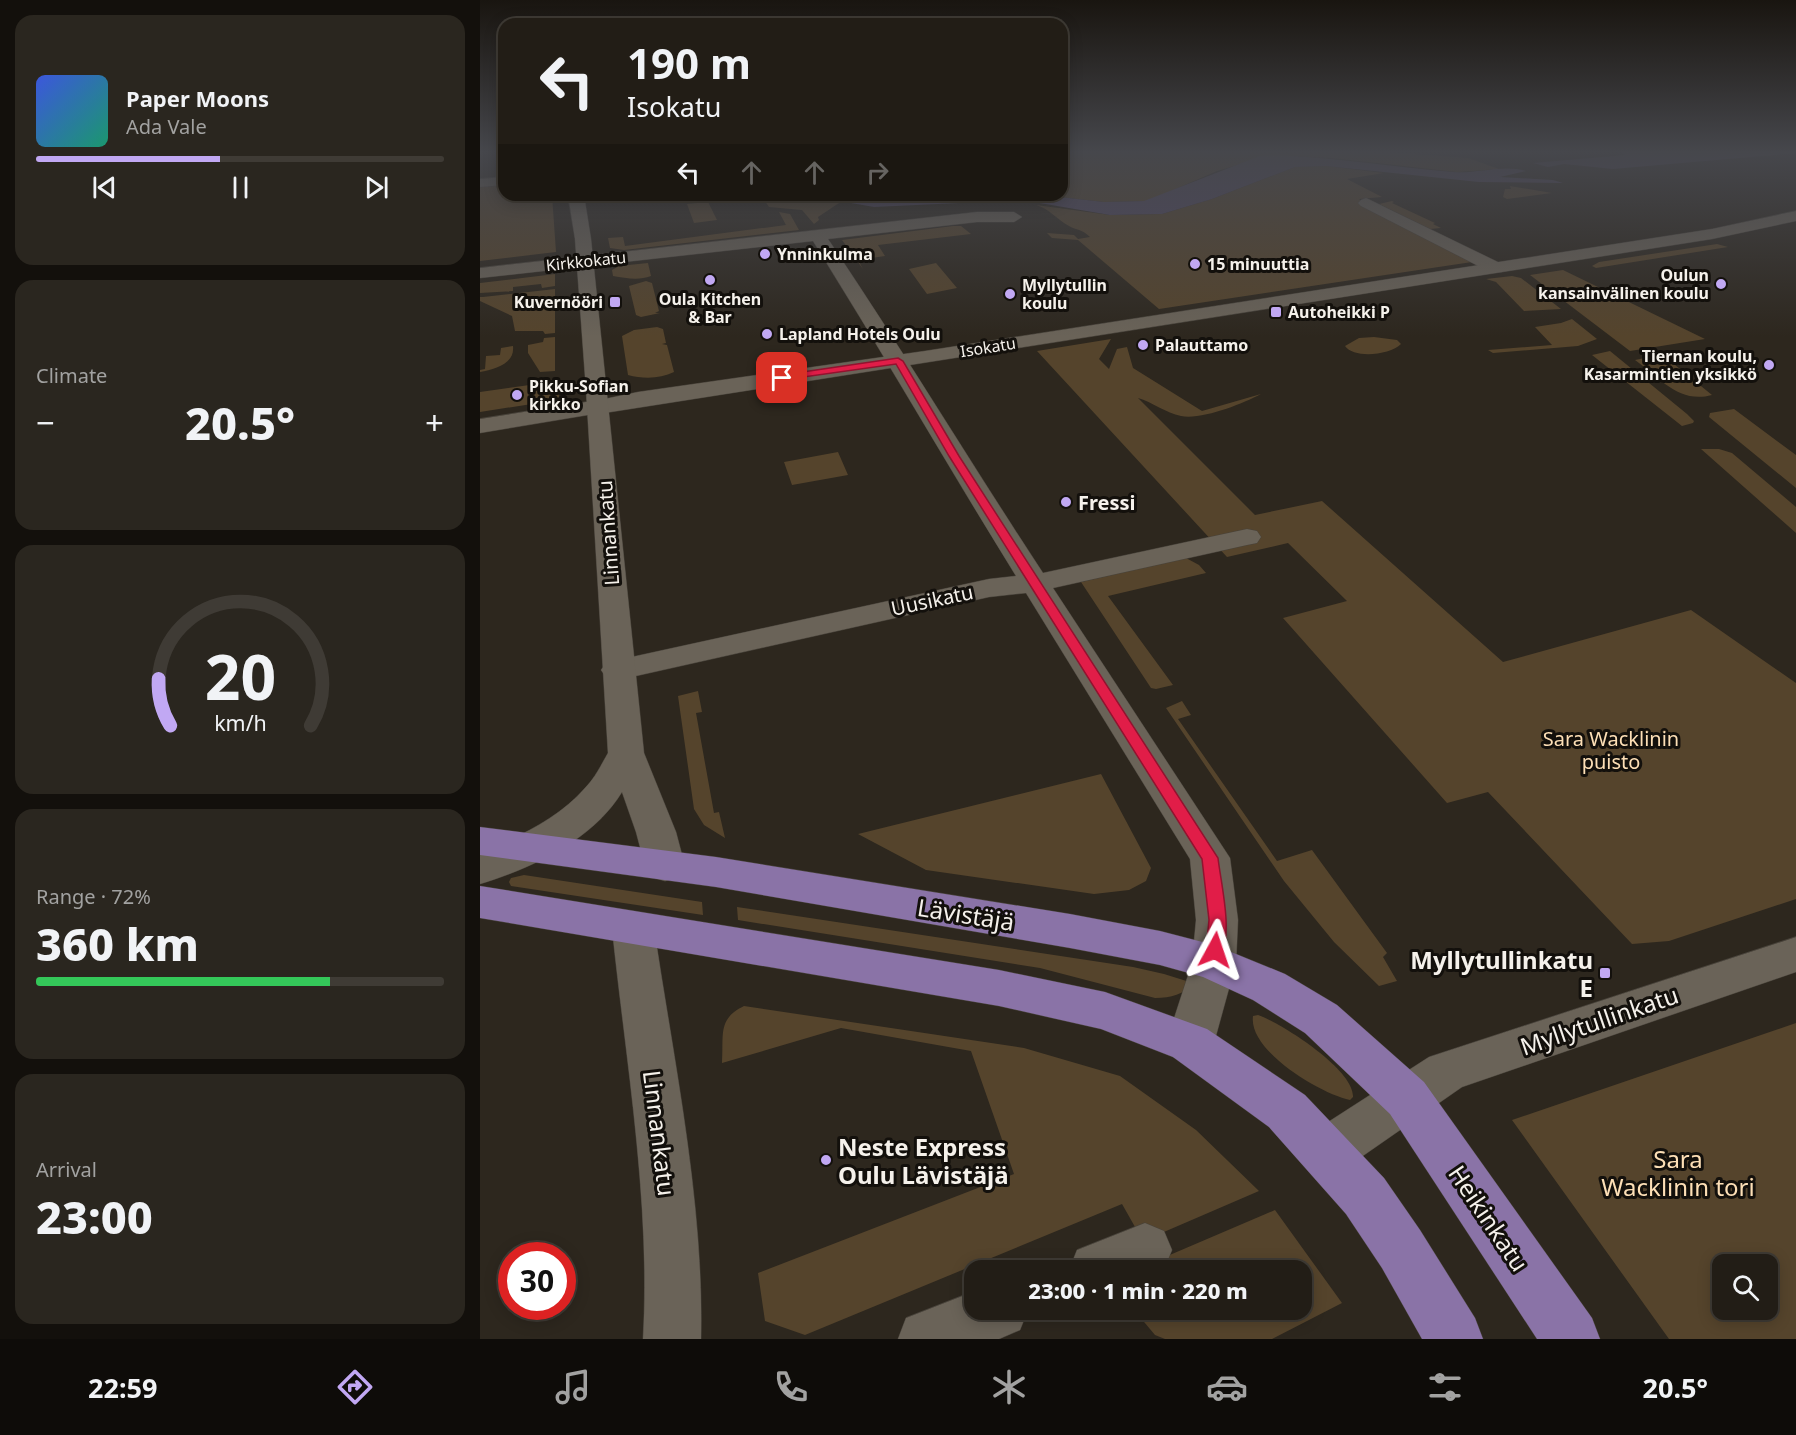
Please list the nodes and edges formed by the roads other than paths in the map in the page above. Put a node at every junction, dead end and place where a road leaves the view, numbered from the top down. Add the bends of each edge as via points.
1 (578, 212) edge
2 (1385, 212) edge
3 (1796, 216) edge
4 (1014, 217) dead end
5 (817, 234) junction
6 (585, 261) junction
7 (1496, 268) junction
8 (480, 273) edge
9 (898, 361) junction
10 (598, 407) junction
11 (480, 426) edge
12 (1247, 537) dead end
13 (1036, 583) junction
14 (618, 670) junction
15 (626, 753) junction
16 (480, 841) edge
17 (533, 848) junction
18 (665, 866) junction
19 (480, 869) edge
20 (480, 902) edge
21 (633, 928) junction
22 (1796, 954) edge
23 (1214, 963) junction
24 (1190, 1043) junction
25 (1407, 1098) junction
26 (1326, 1152) junction
27 (1145, 1250) dead end
28 (1121, 1260) edge
29 (975, 1320) edge
30 (672, 1339) edge
31 (927, 1339) edge
32 (1454, 1339) edge
33 (1571, 1339) edge

1 - 6 street, Linnankatu
2 - 7 street
3 - 7 street, Isokatu via 1712,234
4 - 5 street, Kirkkokatu via 977,217
5 - 6 street, Kirkkokatu
5 - 9 street
6 - 8 street, Kirkkokatu
6 - 10 street, Linnankatu
7 - 9 street, Isokatu
9 - 10 street, Isokatu
9 - 13 street
10 - 11 street, Isokatu
10 - 14 street, Linnankatu
12 - 13 street, Uusikatu
13 - 14 street, Uusikatu via 989,588
13 - 23 street via 1210,858 1217,920
14 - 15 street, Linnankatu
15 - 17 street via 599,797
15 - 18 street, Linnankatu
16 - 17 main road, Lävistäjä
17 - 18 main road, Lävistäjä
17 - 19 street
18 - 23 main road, Lävistäjä via 1070,931
20 - 21 main road
21 - 24 main road via 999,988 1104,1011
21 - 30 street, Linnankatu via 669,1209 674,1287
22 - 25 street, Myllytullinkatu via 1446,1072
23 - 24 street
23 - 25 main road, Lävistäjä via 1269,987 1321,1019
24 - 26 main road via 1287,1111
25 - 26 street, Myllytullinkatu
25 - 33 main road, Heikinkatu
26 - 32 main road via 1365,1196
27 - 28 street
29 - 31 street

